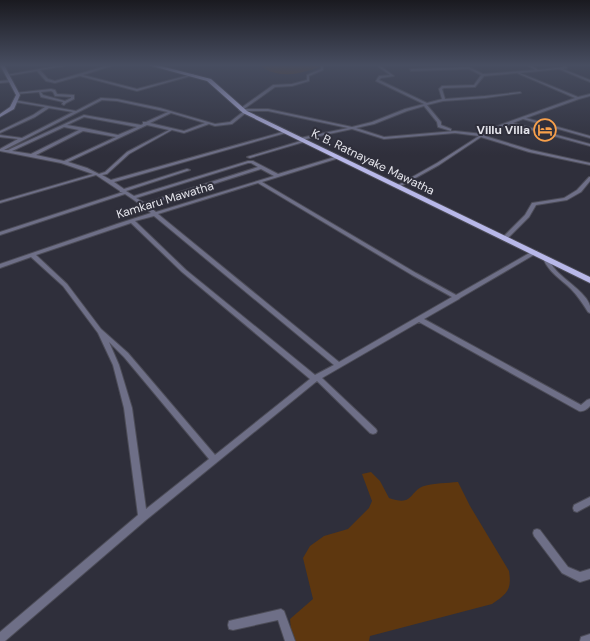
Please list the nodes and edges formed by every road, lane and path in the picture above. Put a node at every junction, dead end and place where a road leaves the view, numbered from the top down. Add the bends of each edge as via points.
1 (18, 95) edge
2 (41, 95) edge
3 (56, 95) edge
4 (224, 95) edge
5 (263, 95) edge
6 (406, 95) edge
7 (442, 95) edge
8 (507, 95) edge
9 (571, 95) edge
10 (590, 95) edge
11 (578, 98) junction
12 (443, 100) junction
13 (15, 101) junction
14 (65, 102) junction
15 (426, 105) junction
16 (48, 107) junction
17 (61, 109) junction
18 (243, 111) junction
19 (77, 112) junction
20 (171, 112) junction
21 (0, 116) edge
22 (526, 119) junction
23 (144, 123) junction
24 (209, 123) junction
25 (510, 123) junction
26 (64, 126) junction
27 (140, 126) junction
28 (350, 127) junction
29 (84, 129) junction
30 (171, 130) junction
31 (0, 132) edge
32 (287, 132) junction
33 (455, 132) junction
34 (0, 136) edge
35 (117, 136) junction
36 (483, 136) junction
37 (590, 137) edge
38 (23, 139) junction
39 (303, 140) junction
40 (590, 145) edge
41 (0, 150) edge
42 (7, 152) junction
43 (31, 156) junction
44 (249, 157) dead end
45 (338, 157) junction
46 (63, 162) junction
47 (590, 164) edge
48 (262, 167) junction
49 (188, 170) dead end
50 (98, 174) junction
51 (278, 176) junction
52 (590, 178) edge
53 (110, 182) junction
54 (259, 182) junction
55 (399, 186) junction
56 (124, 192) junction
57 (132, 198) junction
58 (0, 202) edge
59 (144, 205) junction
60 (154, 214) junction
61 (132, 221) junction
62 (0, 234) edge
63 (505, 238) junction
64 (535, 252) junction
65 (32, 255) junction
66 (546, 258) junction
67 (0, 266) edge
68 (590, 280) edge
69 (457, 298) junction
70 (590, 311) edge
71 (419, 319) junction
72 (99, 330) junction
73 (338, 365) junction
74 (316, 378) junction
75 (590, 402) edge
76 (373, 431) dead end
77 (215, 460) junction
78 (590, 501) edge
79 (577, 508) dead end
80 (143, 517) junction
81 (537, 533) dead end
82 (590, 574) edge
83 (233, 625) dead end
84 (0, 639) edge
85 (590, 639) edge
86 (290, 641) edge
87 (585, 641) edge

1 - 13 main road
2 - 14 street
3 - 14 street via 73,96
4 - 18 highway, K. B. Ratnayake Mawatha
5 - 18 street
6 - 15 street
7 - 12 street
8 - 12 street
9 - 11 street
10 - 11 street
11 - 22 street
12 - 15 street
13 - 16 street
13 - 21 main road via 12,108
14 - 17 street
15 - 28 street via 373,123
15 - 33 street via 439,122 439,126
16 - 17 street
16 - 31 street
17 - 19 street
18 - 24 street via 231,122
18 - 28 street via 268,110
18 - 32 highway, K. B. Ratnayake Mawatha
19 - 20 street via 105,99
19 - 38 street
20 - 23 street
20 - 24 street
22 - 25 street
22 - 37 street
23 - 27 street
23 - 30 street
24 - 30 street via 184,132
25 - 36 street
25 - 40 street
26 - 27 street via 78,118 89,116
26 - 29 street
26 - 42 street
27 - 35 street
28 - 33 street via 384,138
28 - 39 street
29 - 35 street
29 - 43 street
30 - 50 street via 128,153 106,173
32 - 39 highway, K. B. Ratnayake Mawatha
32 - 53 street
33 - 36 street
34 - 38 street
35 - 46 street
36 - 47 street via 530,151
36 - 55 street
38 - 41 street
39 - 44 street
39 - 45 highway, K. B. Ratnayake Mawatha
41 - 42 street
42 - 43 street
43 - 46 street
45 - 51 street, Kamkaru Mawatha
45 - 55 highway, K. B. Ratnayake Mawatha
46 - 50 street
48 - 51 street
48 - 57 street via 248,162
48 - 59 street
49 - 56 street
50 - 53 street
50 - 58 street
51 - 54 street, Kamkaru Mawatha
52 - 63 street via 579,191 565,199 534,204 527,216
53 - 56 street
54 - 60 street, Kamkaru Mawatha
54 - 69 street
55 - 63 highway, K. B. Ratnayake Mawatha
56 - 57 street
56 - 62 street
57 - 59 street
59 - 60 street
60 - 61 street, Kamkaru Mawatha
60 - 73 street
61 - 65 street, Kamkaru Mawatha
61 - 74 street via 184,271
63 - 64 highway, K. B. Ratnayake Mawatha
64 - 66 highway, K. B. Ratnayake Mawatha
64 - 69 street
65 - 67 street, Kamkaru Mawatha
65 - 72 street via 65,285
66 - 68 highway, K. B. Ratnayake Mawatha
66 - 70 street via 549,268 569,284
69 - 71 street
71 - 73 street
71 - 75 street via 582,409
72 - 77 street via 126,355
72 - 80 street via 116,365 128,408
73 - 74 street
74 - 76 street
74 - 77 street
77 - 80 street
78 - 79 street
80 - 84 street
81 - 82 street via 565,570 580,577
83 - 86 street via 281,614
85 - 87 street

